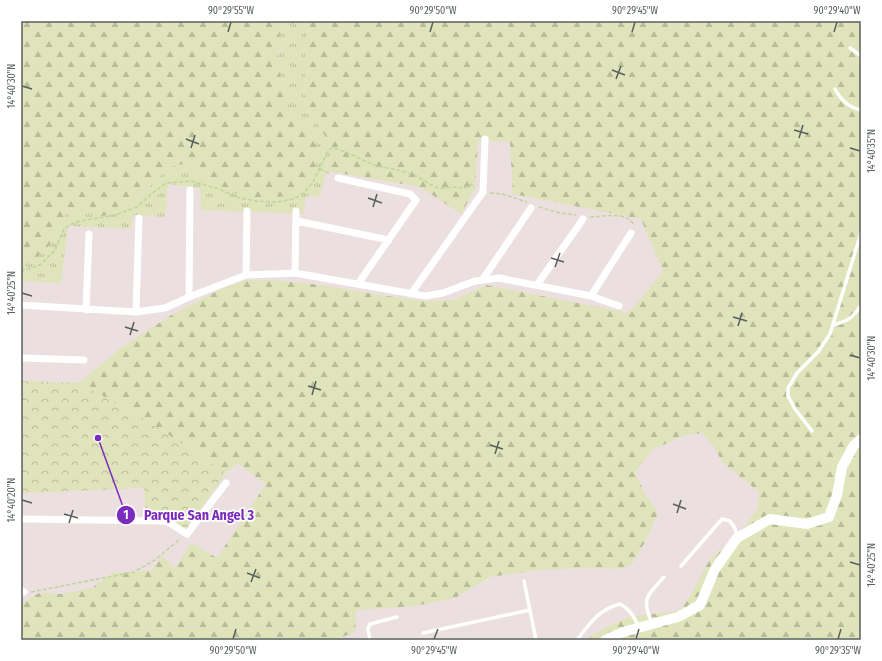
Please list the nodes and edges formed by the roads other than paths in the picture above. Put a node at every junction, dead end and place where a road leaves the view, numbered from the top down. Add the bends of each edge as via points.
1 (850, 48) dead end
2 (861, 56) edge
3 (835, 89) dead end
4 (861, 110) edge
5 (485, 139) dead end
6 (338, 178) road end
7 (190, 190) dead end
8 (532, 206) road end
9 (246, 211) dead end
10 (296, 211) dead end
11 (583, 217) road end
12 (139, 218) dead end
13 (296, 222) junction
14 (632, 233) road end
15 (861, 233) edge
16 (89, 234) dead end
17 (389, 240) junction
18 (295, 273) junction
19 (246, 275) junction
20 (483, 279) junction
21 (358, 284) junction
22 (538, 285) junction
23 (412, 294) junction
24 (591, 296) junction
25 (188, 297) junction
26 (861, 304) edge
27 (21, 305) edge
28 (619, 306) dead end
29 (86, 310) junction
30 (136, 312) junction
31 (833, 325) junction
32 (21, 358) edge
33 (84, 360) dead end
34 (812, 430) dead end
35 (861, 439) edge
36 (226, 482) dead end
37 (21, 519) edge
38 (737, 538) junction
39 (681, 566) dead end
40 (664, 577) dead end
41 (524, 581) dead end
42 (530, 610) junction
43 (397, 617) dead end
44 (652, 624) junction
45 (640, 628) junction
46 (423, 633) dead end
47 (370, 640) edge
48 (536, 640) edge
49 (577, 640) edge
50 (605, 640) edge

1 - 2 lane
3 - 4 lane via 844,102
5 - 23 street via 483,192
6 - 17 street via 410,194 416,200
7 - 25 street
8 - 20 street
9 - 19 street
10 - 13 street
11 - 22 street
12 - 30 street
13 - 17 street
13 - 18 street
14 - 24 street
15 - 31 lane
16 - 29 street
17 - 21 street
18 - 19 street
18 - 21 street
19 - 25 street
20 - 22 street via 507,279
20 - 23 street via 437,295
21 - 23 street
22 - 24 street
24 - 28 street
25 - 30 street via 165,308
26 - 31 lane via 847,321
27 - 29 street
29 - 30 street
31 - 34 lane via 818,352 797,374 788,388 788,396 795,409
32 - 33 street
35 - 38 street via 854,444 842,467 837,495 828,517 807,524 770,519
36 - 37 street via 187,534 163,521
38 - 39 lane via 730,520 722,519
38 - 44 street via 715,569 700,605 678,617
40 - 44 lane via 646,600 646,610
41 - 42 lane
42 - 46 lane
42 - 48 lane
43 - 47 lane via 370,624
44 - 45 street
45 - 49 lane via 633,614 620,604 601,612
45 - 50 street

